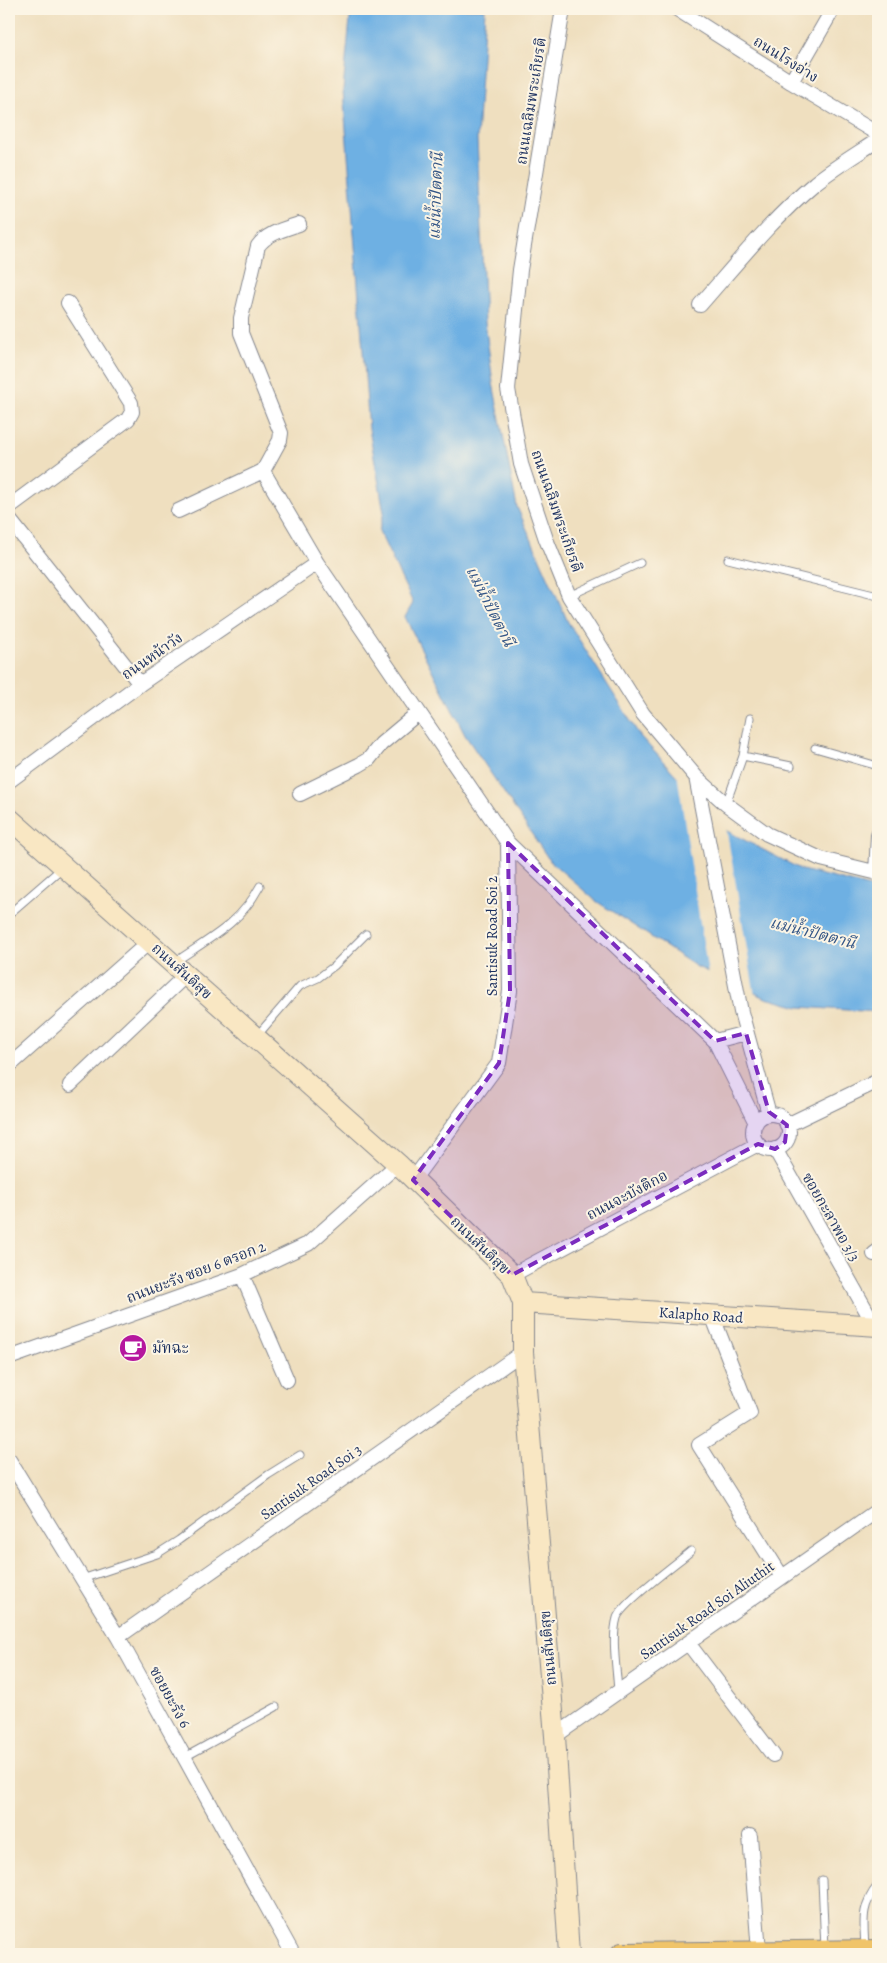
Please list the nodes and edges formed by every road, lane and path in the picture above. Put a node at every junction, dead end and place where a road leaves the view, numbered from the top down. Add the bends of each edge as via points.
1 (563, 9) edge
2 (677, 9) edge
3 (833, 9) edge
4 (791, 82) junction
5 (878, 134) edge
6 (878, 140) edge
7 (299, 224) dead end
8 (68, 304) dead end
9 (700, 305) dead end
10 (263, 471) junction
11 (9, 508) edge
12 (178, 511) dead end
13 (9, 519) edge
14 (728, 559) dead end
15 (317, 562) junction
16 (640, 563) dead end
17 (569, 596) junction
18 (878, 596) edge
19 (140, 684) junction
20 (418, 713) junction
21 (750, 718) dead end
22 (815, 748) dead end
23 (742, 756) junction
24 (791, 766) dead end
25 (878, 766) edge
26 (696, 777) junction
27 (9, 781) edge
28 (300, 794) dead end
29 (726, 804) junction
30 (9, 818) edge
31 (878, 835) edge
32 (508, 843) junction
33 (64, 866) junction
34 (877, 873) edge
35 (260, 886) dead end
36 (9, 914) edge
37 (366, 934) dead end
38 (149, 942) junction
39 (179, 970) junction
40 (746, 1034) junction
41 (255, 1037) junction
42 (714, 1041) junction
43 (9, 1066) edge
44 (878, 1081) edge
45 (70, 1085) dead end
46 (769, 1114) junction
47 (756, 1122) junction
48 (787, 1125) junction
49 (758, 1144) junction
50 (775, 1149) junction
51 (398, 1164) junction
52 (413, 1180) junction
53 (242, 1275) junction
54 (512, 1275) junction
55 (523, 1303) junction
56 (712, 1315) junction
57 (877, 1326) edge
58 (523, 1352) junction
59 (9, 1358) edge
60 (287, 1380) dead end
61 (300, 1455) dead end
62 (9, 1460) edge
63 (878, 1510) edge
64 (692, 1551) dead end
65 (782, 1577) junction
66 (82, 1579) junction
67 (118, 1637) junction
68 (688, 1643) junction
69 (618, 1692) junction
70 (276, 1707) dead end
71 (555, 1736) junction
72 (774, 1755) dead end
73 (184, 1757) junction
74 (750, 1836) dead end
75 (822, 1880) dead end
76 (878, 1885) edge
77 (872, 1951) edge
78 (758, 1952) junction
79 (825, 1952) junction
80 (293, 1954) edge
81 (570, 1954) edge
82 (622, 1954) edge

1 - 17 street, ถนนเฉลิมพระเกียรติ via 520,270 508,389 521,464
2 - 4 street, ถนนโรงอ่าง
3 - 4 street
4 - 5 street, ถนนโรงอ่าง
6 - 9 street via 816,182 782,213
7 - 10 street via 263,239 258,246 241,318 242,333 281,433
8 - 11 street via 131,404 132,412 128,419
10 - 12 street
10 - 15 street
13 - 19 street
14 - 18 lane
15 - 19 street, ถนนหน้าวัง
15 - 20 street
16 - 17 lane
17 - 26 street, ถนนเฉลิมพระเกียรติ via 643,714
19 - 27 street, ถนนหน้าวัง
20 - 28 street via 359,766
20 - 32 street
21 - 23 lane
22 - 25 lane
23 - 24 lane
23 - 29 lane
26 - 29 street, ถนนเฉลิมพระเกียรติ
26 - 40 street
29 - 34 street, ถนนเฉลิมพระเกียรติ via 774,838 821,859
30 - 33 street, ถนนสันติสุข
31 - 34 street
32 - 42 street
32 - 52 street, Santisuk Road Soi 2 via 510,991 499,1063
33 - 36 lane
33 - 38 street, ถนนสันติสุข
35 - 39 lane via 242,914
37 - 41 lane via 334,966 296,990
38 - 39 street, ถนนสันติสุข
38 - 43 street
39 - 41 street, ถนนสันติสุข
39 - 45 street
40 - 42 street
40 - 46 street
41 - 51 street, ถนนสันติสุข
42 - 47 street
44 - 48 street
46 - 47 street
46 - 48 street via 780,1116
47 - 49 street via 753,1133
48 - 50 street via 788,1137
49 - 50 street
49 - 54 street, ถนนจะบังติกอ
50 - 57 street, ซอยกะลาพอ 3/3
51 - 52 street, ถนนสันติสุข
51 - 53 street, ถนนยะรัง ซอย 6 ตรอก 2 via 308,1244
52 - 54 street, ถนนสันติสุข
53 - 59 street, ถนนยะรัง ซอย 6 ตรอก 2
53 - 60 street
54 - 55 street, ถนนสันติสุข
55 - 56 street, Kalapho Road
55 - 58 street, ถนนสันติสุข
56 - 57 street, Kalapho Road
56 - 65 street via 750,1413 699,1445
58 - 67 street, Santisuk Road Soi 3
58 - 71 street, ถนนสันติสุข
61 - 66 lane via 157,1554
62 - 66 street, ซอยยะรัง 6
63 - 65 street, Santisuk Road Soi Aliuthit
64 - 69 lane via 617,1616
65 - 68 street, Santisuk Road Soi Aliuthit
66 - 67 street, ซอยยะรัง 6
67 - 73 street, ซอยยะรัง 6
68 - 69 street, Santisuk Road Soi Aliuthit
68 - 72 street
69 - 71 street, Santisuk Road Soi Aliuthit
70 - 73 lane
71 - 81 street, ถนนสันติสุข
73 - 80 street, ซอยยะรัง 6
74 - 78 street
75 - 79 lane
76 - 77 lane via 869,1896 863,1912
77 - 79 main road
78 - 79 main road
78 - 82 main road

